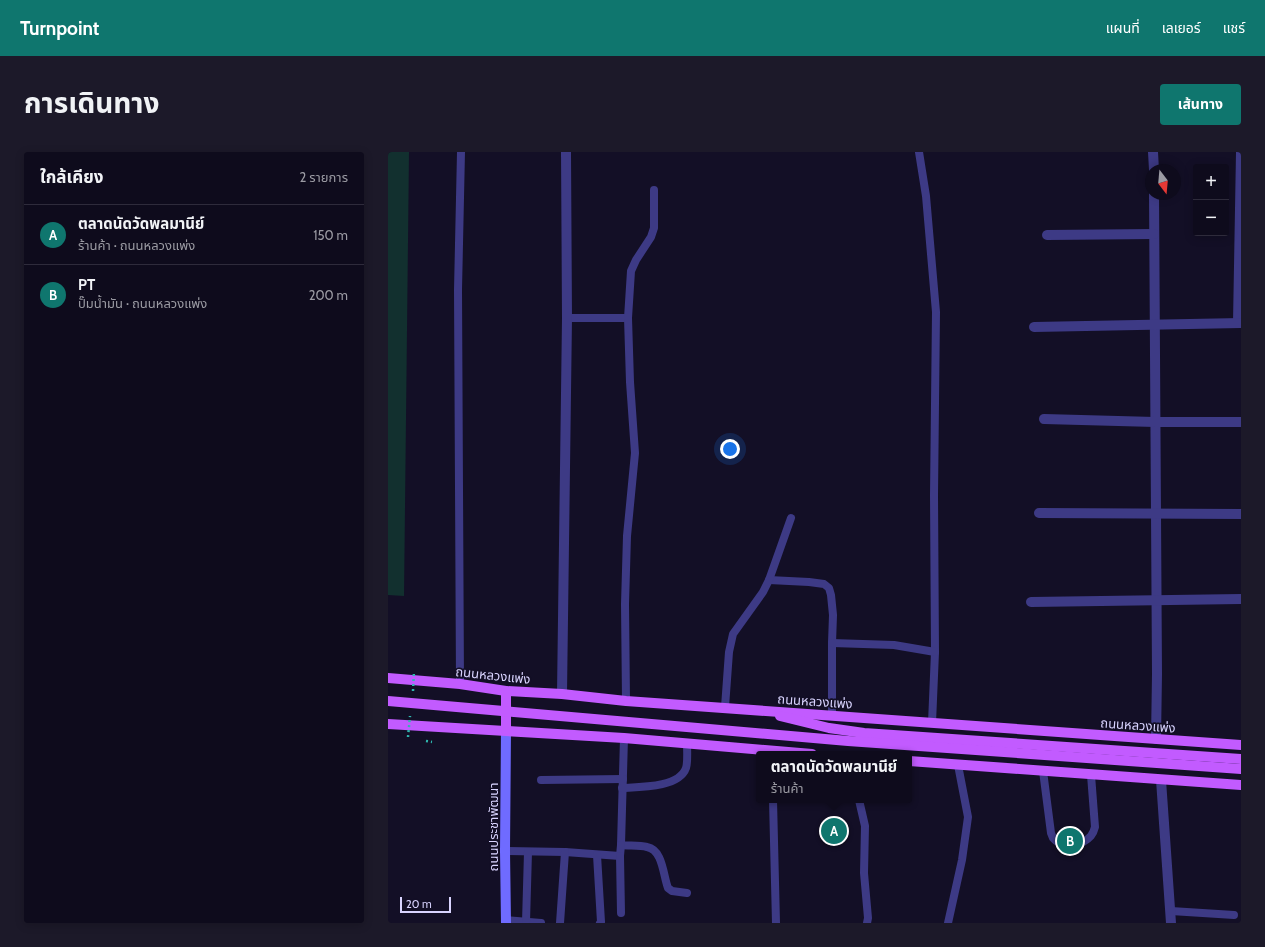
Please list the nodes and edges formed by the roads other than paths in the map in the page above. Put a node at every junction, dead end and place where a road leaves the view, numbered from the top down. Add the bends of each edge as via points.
1 (462, 152) edge
2 (566, 152) edge
3 (919, 152) edge
4 (1153, 152) edge
5 (1241, 152) edge
6 (1154, 164) edge
7 (654, 190) dead end
8 (1154, 200) edge
9 (1154, 234) junction
10 (1047, 235) dead end
11 (567, 318) junction
12 (628, 318) junction
13 (1240, 323) edge
14 (1154, 325) junction
15 (1034, 327) dead end
16 (1044, 419) dead end
17 (1155, 422) junction
18 (1241, 422) edge
19 (1039, 513) dead end
20 (1156, 514) junction
21 (1241, 514) edge
22 (791, 518) dead end
23 (769, 580) junction
24 (1241, 600) edge
25 (1156, 601) junction
26 (1032, 602) dead end
27 (832, 643) junction
28 (935, 652) junction
29 (388, 678) edge
30 (460, 684) junction
31 (506, 691) junction
32 (562, 694) junction
33 (626, 700) junction
34 (388, 701) edge
35 (725, 707) junction
36 (748, 709) junction
37 (832, 715) junction
38 (932, 723) junction
39 (388, 724) edge
40 (506, 730) junction
41 (624, 738) junction
42 (1156, 739) junction
43 (687, 743) junction
44 (1241, 745) edge
45 (763, 751) edge
46 (1241, 759) edge
47 (912, 761) edge
48 (958, 765) junction
49 (1241, 769) edge
50 (1044, 771) junction
51 (1091, 775) junction
52 (623, 779) junction
53 (541, 780) dead end
54 (1161, 780) junction
55 (1241, 785) edge
56 (622, 788) junction
57 (774, 803) edge
58 (860, 803) edge
59 (1056, 841) dead end
60 (1083, 842) dead end
61 (621, 845) junction
62 (505, 851) junction
63 (528, 852) junction
64 (565, 852) junction
65 (597, 855) junction
66 (620, 856) junction
67 (687, 893) dead end
68 (1171, 911) junction
69 (621, 913) dead end
70 (1234, 915) dead end
71 (506, 922) edge
72 (526, 922) junction
73 (541, 923) edge
74 (560, 923) edge
75 (600, 923) edge
76 (776, 923) edge
77 (867, 923) edge
78 (948, 923) edge
79 (1171, 923) edge

1 - 30 lane via 458,290
2 - 11 street
3 - 28 lane via 926,196 936,312
4 - 6 street
5 - 13 street
7 - 12 lane via 654,228 631,271
8 - 9 street
9 - 10 street
9 - 14 street
11 - 12 lane
11 - 32 street
12 - 33 lane via 636,453 627,543
13 - 14 street
14 - 15 street
14 - 17 street
16 - 17 street
17 - 18 street
17 - 20 street
19 - 20 street
20 - 21 street
20 - 25 street
22 - 23 lane
23 - 27 lane via 810,582 824,584 829,588 833,614
23 - 35 lane via 733,634 729,652
24 - 25 street
25 - 26 street
25 - 42 street
27 - 28 lane via 894,645
27 - 37 lane
28 - 38 lane
29 - 30 main road, ถนนหลวงแพ่ง
30 - 31 main road, ถนนหลวงแพ่ง
31 - 32 main road, ถนนหลวงแพ่ง
31 - 40 main road
32 - 33 main road, ถนนหลวงแพ่ง
33 - 35 main road, ถนนหลวงแพ่ง
34 - 49 main road, bridge via 848,742
35 - 36 main road, ถนนหลวงแพ่ง
36 - 37 main road, ถนนหลวงแพ่ง
36 - 46 main road via 829,728 864,733
37 - 38 main road, ถนนหลวงแพ่ง
38 - 42 main road, ถนนหลวงแพ่ง
39 - 40 main road
40 - 41 main road
40 - 62 street, ถนนประชาพัฒนา
41 - 43 main road
41 - 52 lane
42 - 44 main road, ถนนหลวงแพ่ง
43 - 45 main road
43 - 56 lane via 686,768 680,776 653,786
47 - 48 main road
48 - 50 main road
48 - 78 lane via 968,817 962,860
50 - 51 main road
50 - 59 lane via 1051,833
51 - 54 main road
51 - 60 lane via 1096,827 1090,838
52 - 53 lane
52 - 56 lane
54 - 55 main road
54 - 68 street
56 - 61 lane
57 - 76 lane
58 - 77 lane via 865,826
61 - 66 lane
61 - 67 lane via 648,847 654,850 659,856 668,888
62 - 63 lane
62 - 71 street, ถนนประชาพัฒนา
63 - 64 lane
63 - 72 lane
64 - 65 lane
64 - 74 lane
65 - 66 lane
65 - 75 lane
66 - 69 lane
68 - 70 lane
68 - 79 street
71 - 72 lane
72 - 73 lane

